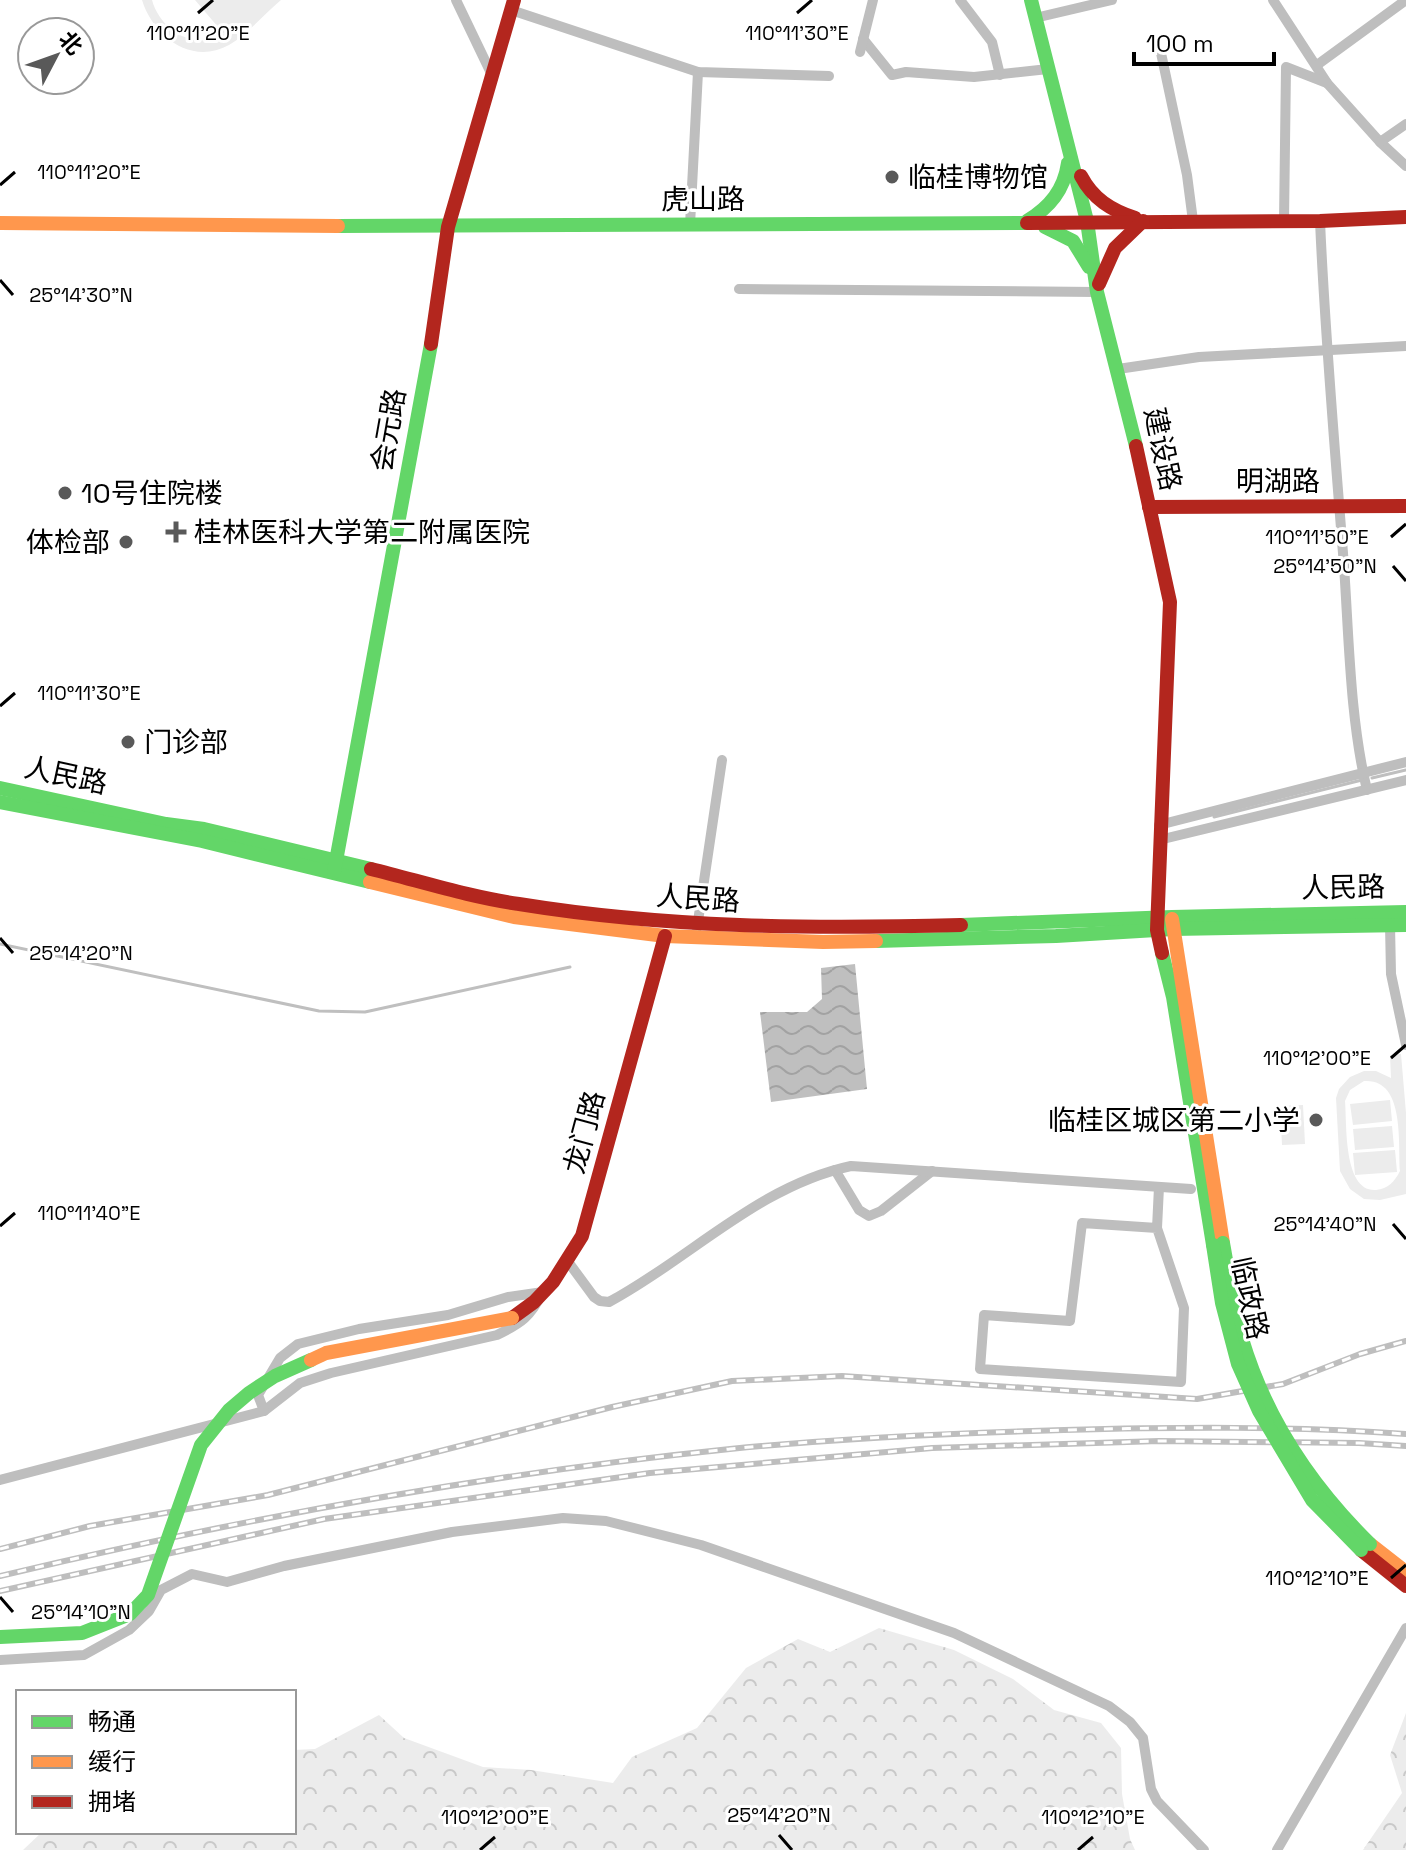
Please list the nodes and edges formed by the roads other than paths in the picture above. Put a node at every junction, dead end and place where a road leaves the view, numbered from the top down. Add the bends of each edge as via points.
1 (456, 0) edge
2 (873, 0) edge
3 (960, 0) edge
4 (1031, 0) edge
5 (1112, 0) edge
6 (1273, 0) edge
7 (1406, 0) edge
8 (512, 5) edge
9 (1035, 18) junction
10 (863, 39) junction
11 (860, 52) dead end
12 (1161, 53) dead end
13 (1317, 65) junction
14 (1048, 69) junction
15 (698, 72) junction
16 (491, 73) junction
17 (1000, 75) junction
18 (829, 76) dead end
19 (1327, 83) junction
20 (1406, 124) edge
21 (1380, 142) junction
22 (1069, 151) junction
23 (1406, 166) edge
24 (1406, 217) edge
25 (1087, 221) junction
26 (1143, 221) junction
27 (1193, 221) junction
28 (1284, 221) junction
29 (1320, 221) junction
30 (1025, 222) junction
31 (0, 223) edge
32 (690, 225) junction
33 (448, 227) junction
34 (739, 289) dead end
35 (1097, 292) junction
36 (1406, 346) edge
37 (1326, 352) junction
38 (1118, 369) junction
39 (1406, 506) edge
40 (1149, 507) junction
41 (1338, 507) junction
42 (722, 760) dead end
43 (1406, 762) edge
44 (1363, 774) junction
45 (1406, 780) edge
46 (0, 788) edge
47 (1367, 790) junction
48 (0, 802) edge
49 (1159, 833) junction
50 (335, 868) junction
51 (1406, 912) edge
52 (1172, 923) junction
53 (1156, 924) junction
54 (1390, 925) junction
55 (1406, 925) edge
56 (697, 931) junction
57 (665, 936) junction
58 (1406, 1045) edge
59 (835, 1170) junction
60 (932, 1171) junction
61 (1159, 1187) junction
62 (1191, 1189) dead end
63 (1157, 1228) junction
64 (1218, 1244) junction
65 (569, 1263) junction
66 (543, 1292) junction
67 (264, 1411) junction
68 (0, 1480) edge
69 (1365, 1547) junction
70 (1406, 1572) edge
71 (1406, 1586) edge
72 (1406, 1628) edge
73 (0, 1637) edge
74 (0, 1660) edge
75 (1204, 1850) edge
76 (1277, 1850) edge

1 - 16 street
2 - 10 street
3 - 17 street via 992,42
4 - 9 street, 建设路
5 - 9 street
6 - 13 street
7 - 13 street
8 - 15 street
8 - 16 street, 会元路
9 - 14 street, 建设路
10 - 11 street
10 - 17 street via 892,75
12 - 27 street
13 - 19 street
14 - 17 street
14 - 22 street, 建设路
15 - 18 street
15 - 32 street
16 - 33 street, 会元路
19 - 21 street
19 - 28 street via 1286,67
20 - 21 street
21 - 23 street
22 - 25 street, 建设路
22 - 26 street via 1086,186 1102,204
22 - 30 street via 1060,192
24 - 29 street, 虎山路
25 - 26 street, 虎山路
25 - 30 street, 虎山路
25 - 35 street, 建设路
26 - 27 street, 虎山路
26 - 35 street via 1109,253
27 - 28 street, 虎山路
28 - 29 street, 虎山路
29 - 37 street
30 - 32 street, 虎山路
30 - 35 street via 1058,230 1075,241
31 - 33 street, 虎山路
32 - 33 street, 虎山路
33 - 50 street, 会元路
34 - 35 street
35 - 38 street, 建设路
36 - 37 street
37 - 38 street via 1199,357
37 - 41 street
38 - 40 street, 建设路
39 - 41 street, 明湖路
40 - 41 street, 明湖路
40 - 49 street, 建设路 via 1170,602
41 - 44 street
42 - 56 street
43 - 44 street
44 - 47 street
44 - 49 street
45 - 47 street
46 - 50 street, 人民路 via 204,829
47 - 49 street
48 - 50 street, 人民路
49 - 53 street, 建设路
50 - 56 street, 人民路 via 516,904
50 - 57 street, 人民路 via 514,917
51 - 52 street, 人民路
52 - 53 street, 人民路
52 - 54 street, 人民路
52 - 64 street, 临政路
53 - 56 street, 人民路 via 1056,936 823,942
53 - 64 street, 临政路
54 - 55 street, 人民路
54 - 58 street via 1391,974
56 - 57 street, 人民路
57 - 65 street, 龙门路 via 590,1210
59 - 60 street via 872,1166
59 - 60 street via 859,1210 869,1216
59 - 65 street via 753,1208 609,1302 594,1297
60 - 61 street
61 - 62 street
61 - 63 street
63 - 63 street via 1184,1308 1181,1382 980,1369 984,1315 1070,1321 1082,1223
64 - 69 street, 临政路, bridge via 1222,1303 1238,1364 1259,1411 1312,1500
65 - 66 street, 龙门路
66 - 67 street via 532,1313 497,1335 310,1380
66 - 67 street via 298,1344 280,1358 258,1395
66 - 73 street, 龙门路, bridge via 512,1318 326,1353 275,1376 229,1410 201,1445 148,1595 130,1614 82,1633
67 - 68 street
69 - 70 street, 临政路
69 - 71 street, 临政路
72 - 76 street
74 - 75 street via 84,1655 129,1630 161,1590 192,1574 227,1582 452,1532 563,1518 606,1521 701,1545 954,1633 1109,1706 1143,1738 1157,1801

